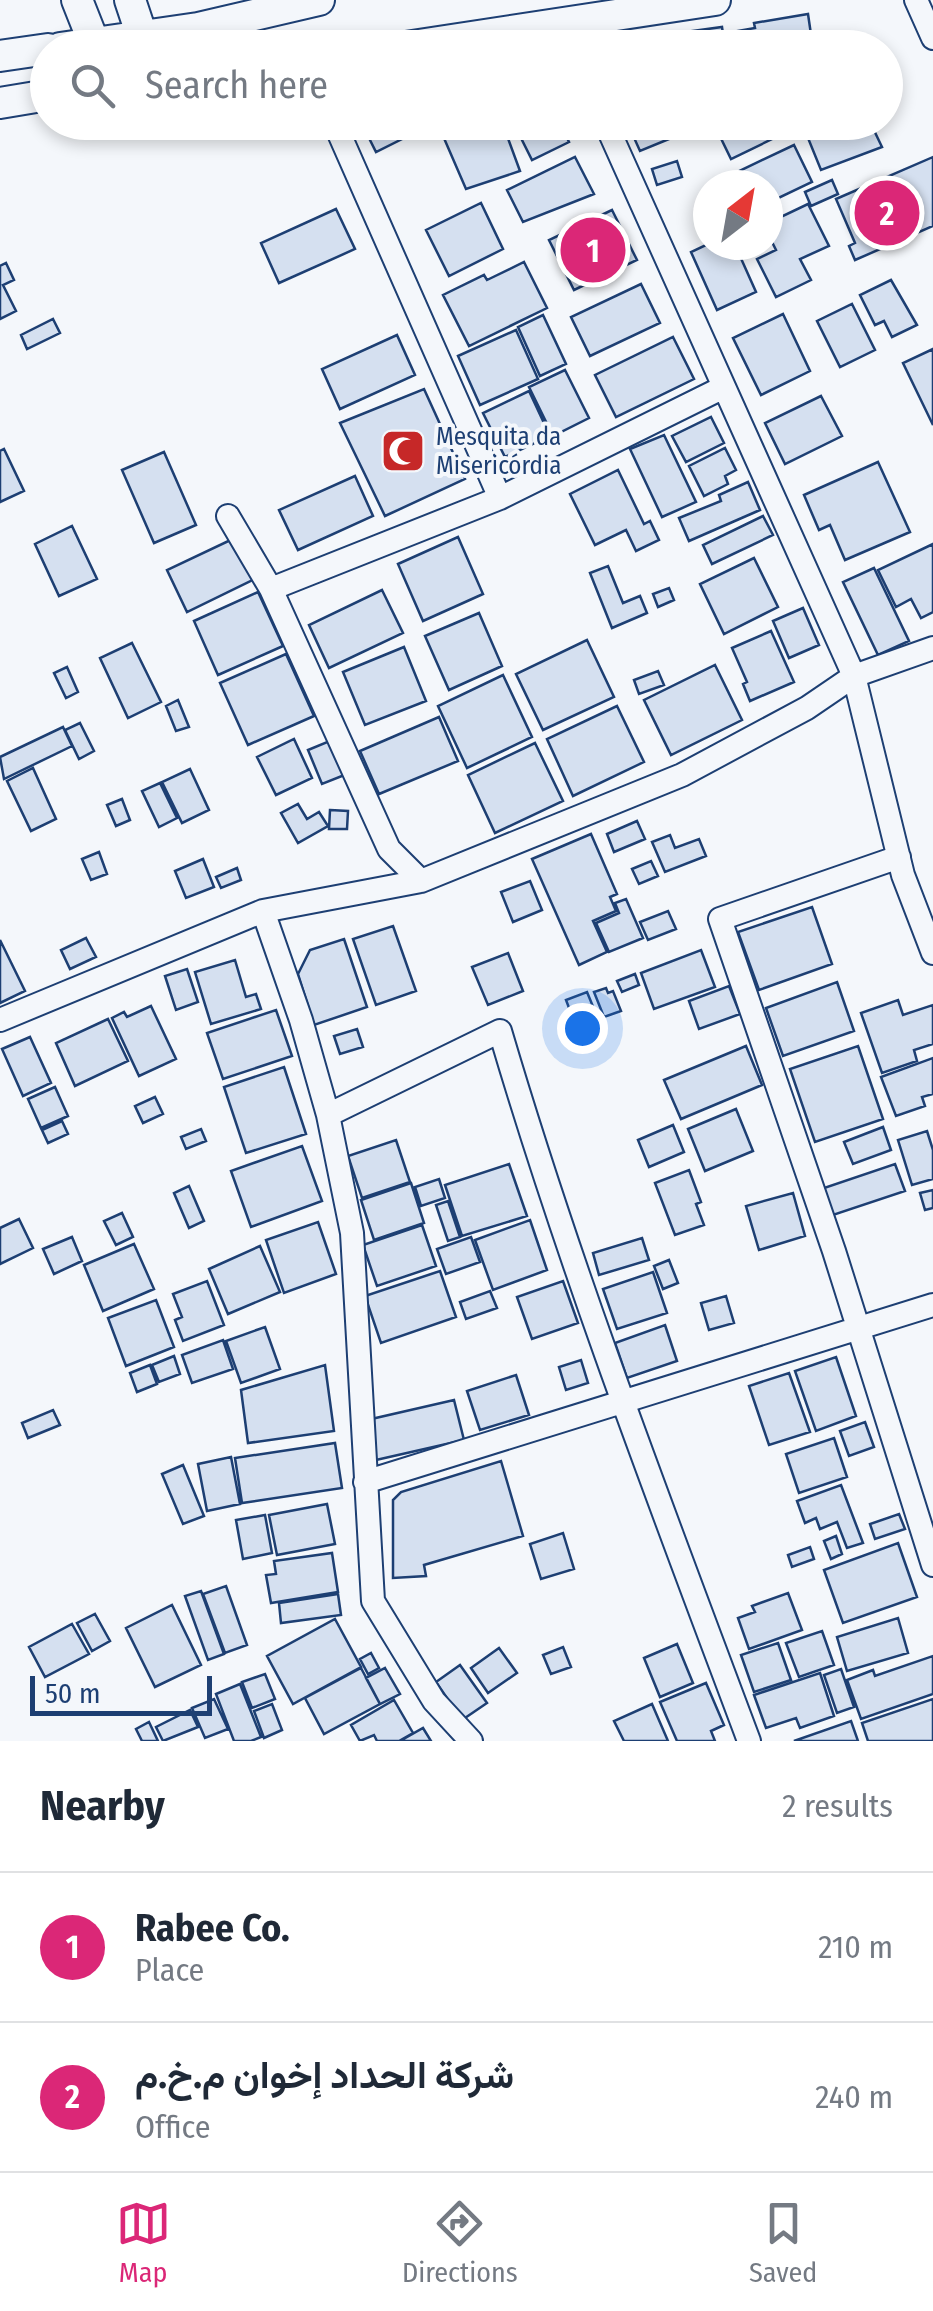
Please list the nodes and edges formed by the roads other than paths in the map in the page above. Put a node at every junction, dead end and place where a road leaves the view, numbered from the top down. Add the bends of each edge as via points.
1 (78, 0) edge
2 (130, 0) edge
3 (319, 0) edge
4 (715, 0) edge
5 (916, 0) edge
6 (89, 30) edge
7 (141, 30) edge
8 (190, 30) edge
9 (587, 30) edge
10 (933, 38) edge
11 (30, 52) edge
12 (0, 56) edge
13 (30, 98) edge
14 (0, 103) edge
15 (342, 140) edge
16 (613, 140) edge
17 (724, 386) junction
18 (500, 498) junction
19 (228, 516) dead end
20 (272, 588) junction
21 (933, 648) edge
22 (854, 676) junction
23 (899, 857) junction
24 (421, 881) junction
25 (262, 911) junction
26 (933, 954) edge
27 (0, 1020) edge
28 (328, 1114) junction
29 (933, 1305) edge
30 (858, 1329) junction
31 (622, 1400) junction
32 (365, 1482) junction
33 (933, 1565) edge
34 (471, 1741) edge
35 (749, 1741) edge

1 - 6 main road
2 - 7 main road
3 - 8 main road
4 - 9 main road
5 - 10 street
11 - 12 main road
13 - 14 main road
15 - 18 street
16 - 17 street
17 - 18 street
17 - 22 street
18 - 20 street
19 - 20 street
20 - 24 street via 388,849
21 - 22 street
22 - 23 street
22 - 24 street via 682,775
23 - 26 street
23 - 30 street via 720,919
24 - 25 street
25 - 27 street
25 - 28 street
28 - 31 street via 500,1031
28 - 32 street via 352,1233
29 - 30 street
30 - 31 street
30 - 33 street
31 - 32 street
31 - 35 street
32 - 34 street via 373,1601 434,1701

